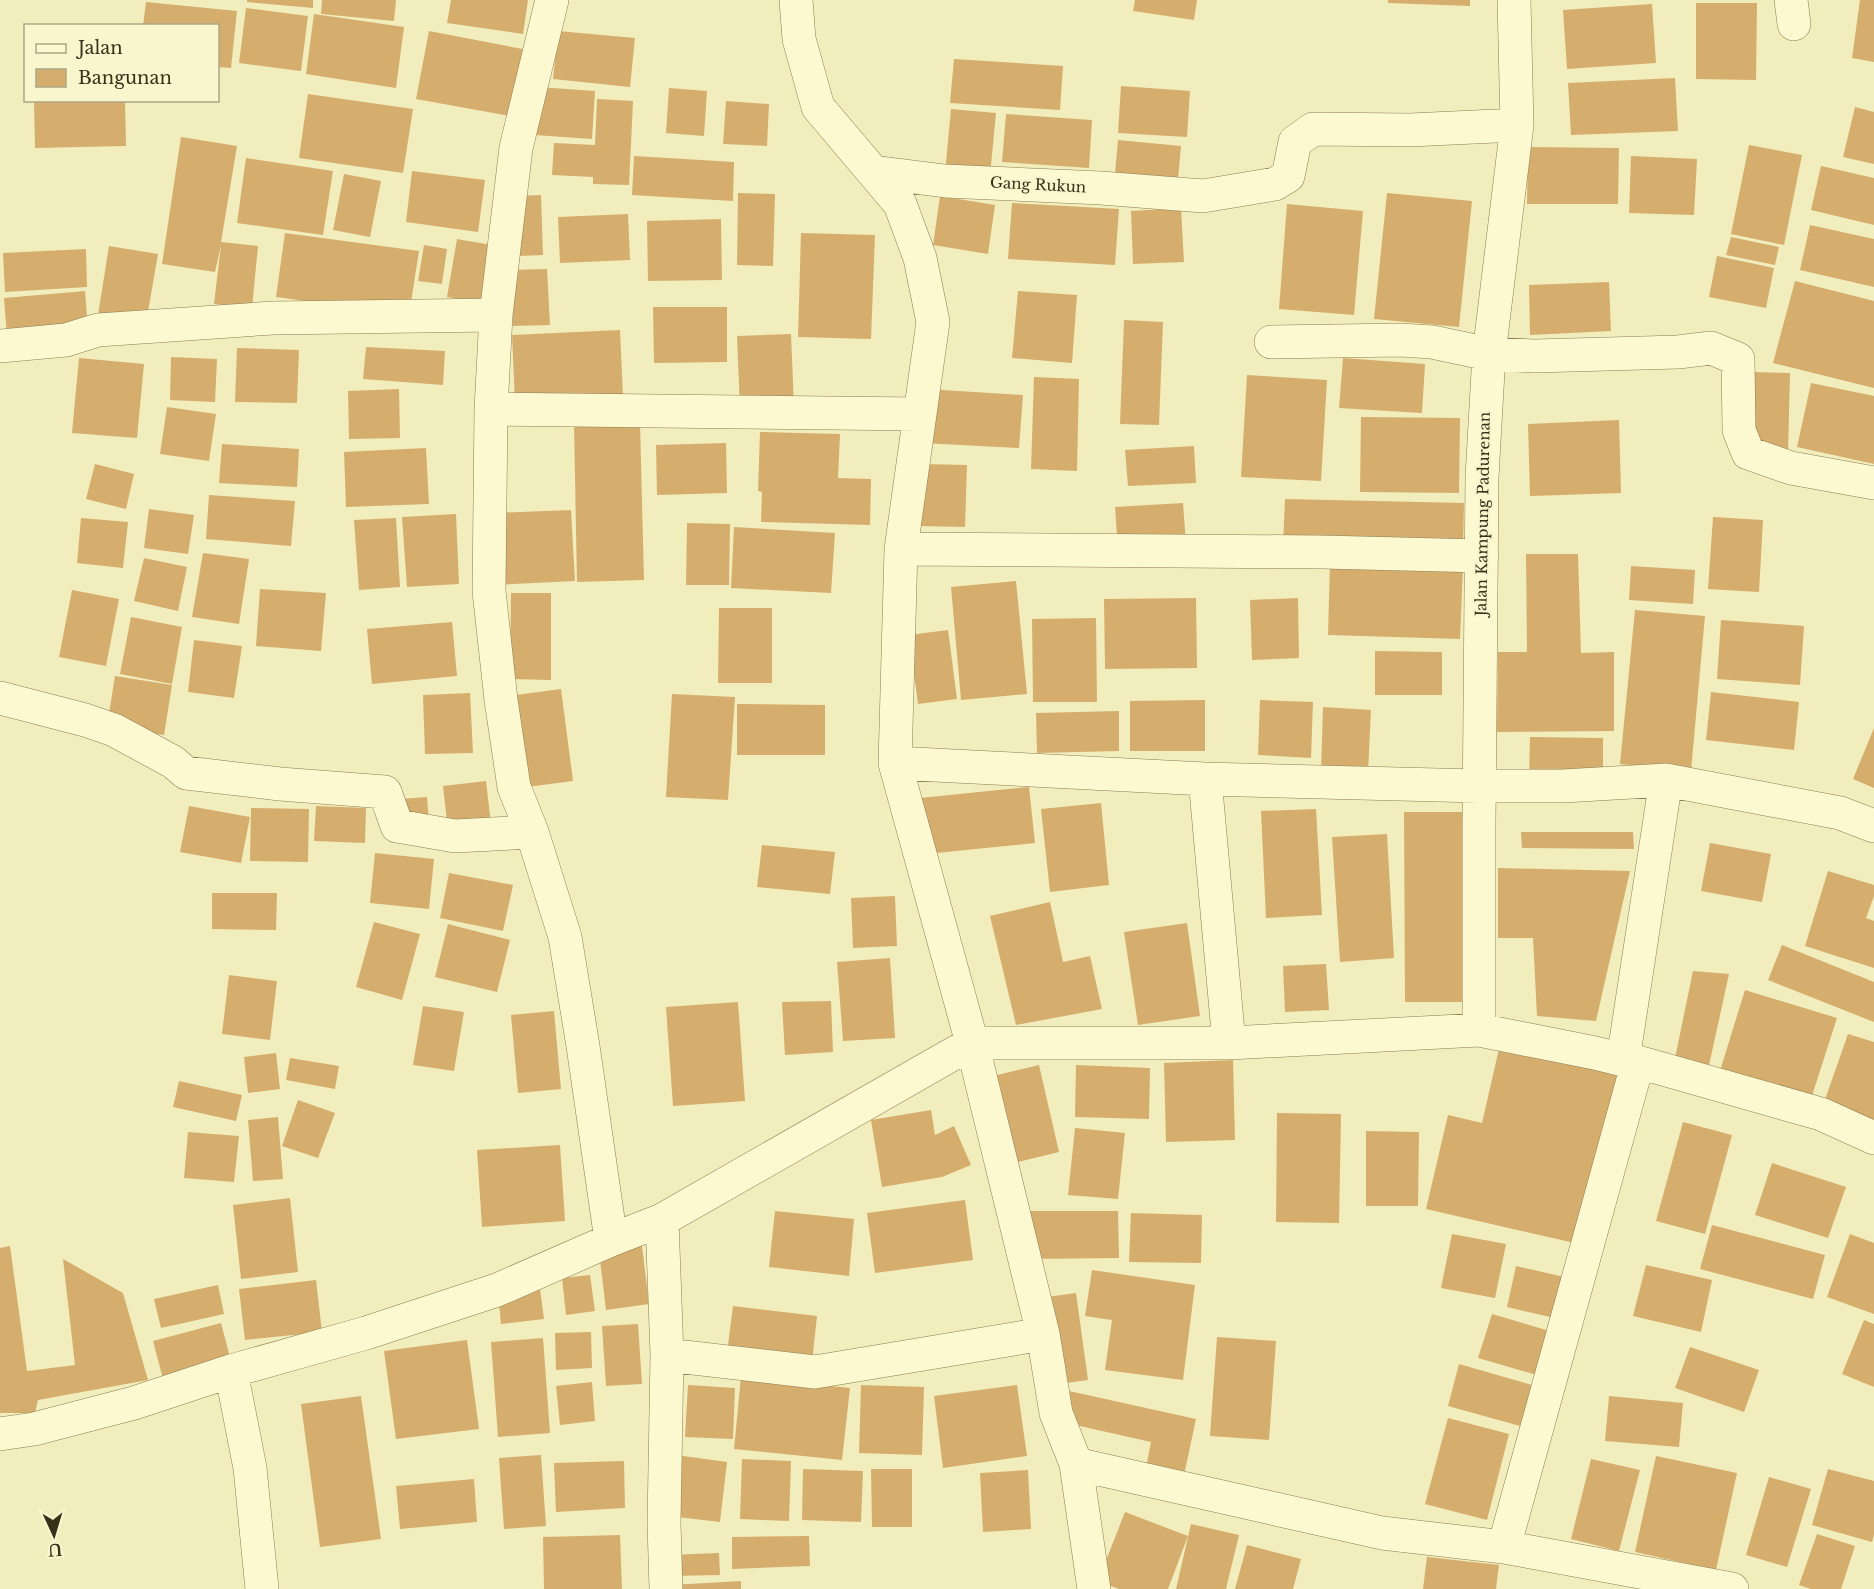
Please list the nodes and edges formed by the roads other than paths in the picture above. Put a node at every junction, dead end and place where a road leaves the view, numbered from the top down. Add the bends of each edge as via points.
1 (552, 0) edge
2 (796, 0) edge
3 (1514, 0) edge
4 (1516, 125) junction
5 (873, 171) junction
6 (496, 315) junction
7 (1271, 342) dead end
8 (0, 346) edge
9 (1489, 354) junction
10 (491, 409) junction
11 (920, 414) junction
12 (1874, 483) edge
13 (900, 549) junction
14 (1482, 556) junction
15 (0, 698) edge
16 (895, 763) junction
17 (1205, 779) junction
18 (1666, 780) junction
19 (1479, 786) junction
20 (1874, 826) edge
21 (532, 832) junction
22 (1479, 1030) junction
23 (972, 1043) junction
24 (1228, 1043) junction
25 (1630, 1061) junction
26 (1874, 1138) edge
27 (663, 1220) junction
28 (611, 1240) junction
29 (1043, 1334) junction
30 (667, 1355) junction
31 (231, 1371) junction
32 (0, 1434) edge
33 (1076, 1464) junction
34 (1504, 1547) junction
35 (262, 1589) edge
36 (666, 1589) edge
37 (1095, 1589) edge
38 (1732, 1589) edge

1 - 6 street via 516,148
2 - 5 street via 799,39 818,107
3 - 4 street, Jalan Kampung Padurenan
4 - 5 street, Gang Rukun via 1313,129 1295,142 1288,176 1275,184 1203,196 945,181
4 - 9 street, Jalan Kampung Padurenan
5 - 11 street via 900,204 920,258 933,322
6 - 8 street via 273,318 98,330 66,340
6 - 10 street
7 - 9 street via 1411,340
9 - 12 street via 1535,356 1711,348 1738,359 1739,430 1748,453 1791,468
9 - 14 street, Jalan Kampung Padurenan
10 - 11 street
10 - 21 street via 489,591 514,787
11 - 13 street
13 - 14 street
13 - 16 street
14 - 19 street, Jalan Kampung Padurenan
15 - 21 street via 114,729 186,773 385,792 397,826 455,836
16 - 17 street
16 - 23 street
17 - 19 street
17 - 24 street
18 - 19 street
18 - 20 street via 1840,813
18 - 25 street
19 - 22 street, Jalan Kampung Padurenan
21 - 28 street via 565,937
22 - 24 street
22 - 25 street
23 - 24 street
23 - 27 street
23 - 29 street
25 - 26 street via 1821,1114
25 - 34 street
27 - 28 street
27 - 30 street
28 - 31 street via 497,1290
29 - 30 street via 815,1371
29 - 33 street via 1056,1413
30 - 36 street
31 - 32 street via 134,1403
31 - 35 street via 250,1468
33 - 34 street via 1382,1533
33 - 37 street
34 - 38 street

